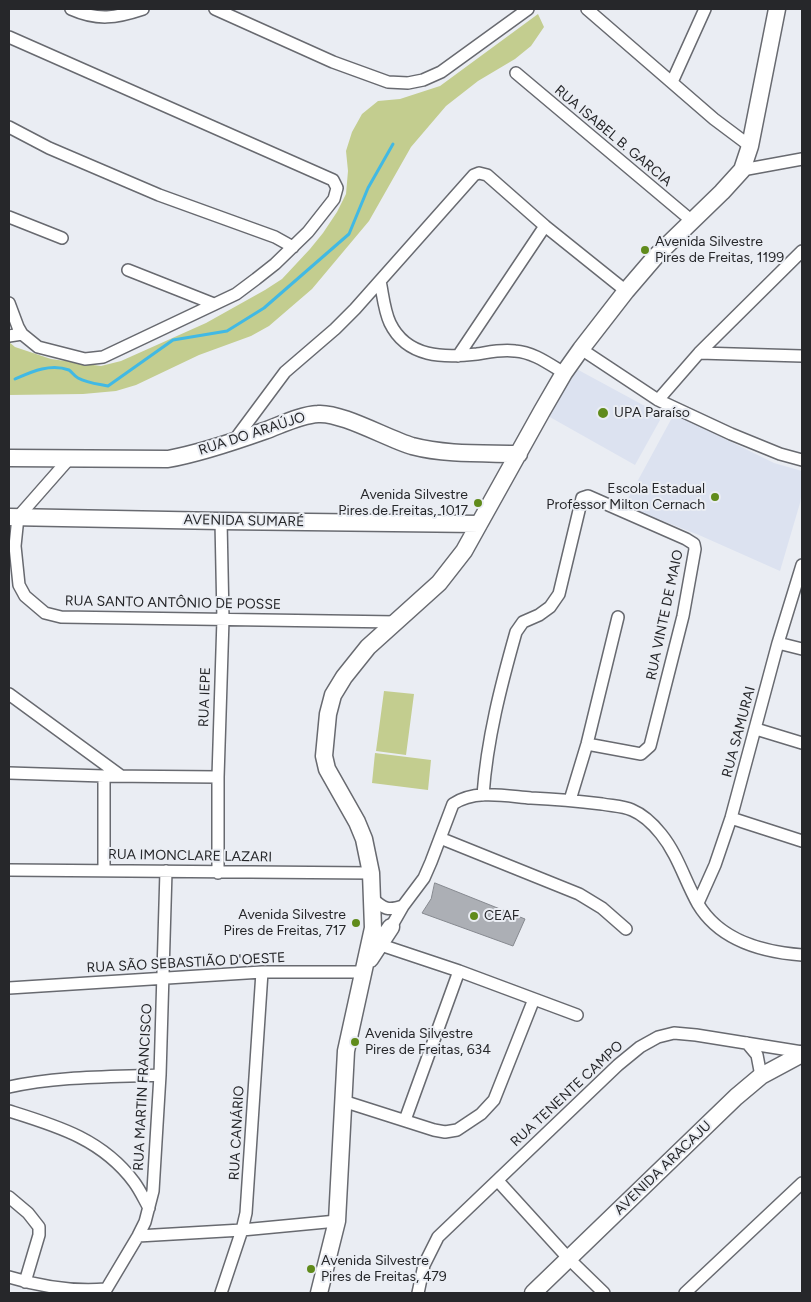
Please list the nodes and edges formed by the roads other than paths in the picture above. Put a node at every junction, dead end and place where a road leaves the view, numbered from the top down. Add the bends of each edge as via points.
1 (71, 9) edge
2 (143, 9) edge
3 (215, 9) edge
4 (528, 9) edge
5 (587, 9) edge
6 (705, 9) edge
7 (777, 9) edge
8 (9, 37) edge
9 (516, 73) dead end
10 (672, 82) junction
11 (9, 127) edge
12 (750, 146) junction
13 (802, 159) edge
14 (742, 170) junction
15 (9, 217) edge
16 (692, 221) junction
17 (545, 226) junction
18 (62, 238) dead end
19 (293, 247) junction
20 (802, 251) edge
21 (128, 270) dead end
22 (380, 281) junction
23 (626, 291) junction
24 (9, 303) edge
25 (214, 304) junction
26 (22, 334) junction
27 (9, 336) edge
28 (581, 349) junction
29 (699, 353) junction
30 (458, 356) junction
31 (802, 356) edge
32 (564, 373) junction
33 (658, 400) junction
34 (233, 442) junction
35 (519, 454) junction
36 (9, 458) edge
37 (69, 459) junction
38 (802, 460) edge
39 (13, 517) edge
40 (221, 522) junction
41 (479, 524) junction
42 (802, 565) edge
43 (618, 617) dead end
44 (223, 619) junction
45 (397, 622) junction
46 (778, 643) junction
47 (802, 649) edge
48 (9, 694) edge
49 (756, 729) junction
50 (802, 743) edge
51 (587, 744) junction
52 (9, 773) edge
53 (104, 776) junction
54 (121, 776) junction
55 (218, 777) junction
56 (483, 795) junction
57 (570, 800) junction
58 (731, 818) junction
59 (440, 838) junction
60 (802, 841) edge
61 (9, 870) edge
62 (104, 870) junction
63 (166, 871) junction
64 (218, 873) junction
65 (371, 873) junction
66 (373, 899) junction
67 (698, 903) junction
68 (403, 906) junction
69 (391, 927) joint
70 (626, 929) dead end
71 (375, 938) junction
72 (802, 955) edge
73 (365, 967) junction
74 (459, 971) junction
75 (262, 972) junction
76 (164, 977) junction
77 (9, 988) edge
78 (534, 999) junction
79 (577, 1015) dead end
80 (747, 1043) junction
81 (802, 1053) edge
82 (160, 1075) junction
83 (761, 1076) junction
84 (9, 1087) edge
85 (343, 1101) junction
86 (9, 1111) edge
87 (405, 1120) junction
88 (498, 1181) junction
89 (802, 1182) edge
90 (9, 1196) edge
91 (149, 1208) junction
92 (336, 1221) junction
93 (242, 1230) junction
94 (138, 1236) junction
95 (569, 1259) junction
96 (9, 1277) edge
97 (25, 1282) junction
98 (105, 1291) edge
99 (222, 1293) edge
100 (319, 1293) edge
101 (418, 1293) edge
102 (532, 1293) edge
103 (604, 1293) edge
104 (685, 1293) edge

1 - 2 street via 108,18
3 - 4 street via 333,62 388,82 408,83 441,72
5 - 10 street
6 - 10 street
7 - 12 main road
8 - 19 street via 333,180 336,196
9 - 16 street, RUA ISABEL B. GARCIA
10 - 12 street
11 - 19 street via 49,148 159,195 275,237
12 - 14 main road
13 - 14 street
14 - 16 main road
15 - 18 street
16 - 23 main road
17 - 22 street via 481,172 474,175
17 - 23 street
17 - 30 street
19 - 25 street via 236,294
20 - 29 street
21 - 25 street
22 - 30 street via 390,323 400,337 427,354
22 - 34 street via 335,329 285,372
23 - 28 main road
24 - 26 street
25 - 26 street via 97,359 38,347
26 - 27 street
28 - 32 main road
28 - 33 street
29 - 31 street
29 - 33 street
30 - 32 street via 517,351 534,356
32 - 35 main road
33 - 38 street via 731,434
34 - 35 main road, RUA DO ARAÚJO via 319,414 412,446 441,452
34 - 37 main road, RUA DO ARAÚJO via 168,459
35 - 41 main road
36 - 37 main road, RUA DO ARAÚJO
37 - 39 street
39 - 40 main road, AVENIDA SUMARÉ
39 - 44 street, RUA SANTO ANTÔNIO DE POSSE via 19,584 25,596 45,613 61,617
40 - 41 main road, AVENIDA SUMARÉ
40 - 44 street, RUA IEPE
41 - 45 main road via 454,566
42 - 46 street, RUA SAMURAI
43 - 51 street
44 - 45 street, RUA SANTO ANTÔNIO DE POSSE
44 - 55 street, RUA IEPE
45 - 65 main road via 368,647 344,677 334,695 325,732 327,769 357,822
46 - 47 street
46 - 49 street, RUA SAMURAI
48 - 54 street
49 - 50 street
49 - 58 street, RUA SAMURAI
51 - 56 street, RUA VINTE DE MAIO via 641,754 650,746 683,616 696,548 686,539 588,496 582,498 558,594 550,607 522,622 516,632 493,718
51 - 57 street
52 - 53 street
53 - 54 street
53 - 62 street
54 - 55 street
55 - 64 street, RUA IEPE
56 - 57 street
56 - 59 street via 467,797 453,804
57 - 67 street via 624,807 645,818 672,849
58 - 60 street
58 - 67 street, RUA SAMURAI
59 - 68 street via 424,878
59 - 70 street via 579,894 602,908
61 - 62 street, RUA IMONCLARE LAZARI
62 - 63 street, RUA IMONCLARE LAZARI
63 - 64 street, RUA IMONCLARE LAZARI
63 - 76 street, RUA MARTIN FRANCISCO
64 - 65 street, RUA IMONCLARE LAZARI
65 - 66 main road
66 - 68 street via 387,909
66 - 71 main road
67 - 72 street via 708,918 728,935 750,946
68 - 69 street
69 - 71 main road
71 - 73 main road
71 - 74 street
73 - 75 street, RUA SÃO SEBASTIÃO D'OESTE
73 - 85 main road via 346,1051
74 - 78 street
74 - 87 street
75 - 76 street, RUA SÃO SEBASTIÃO D'OESTE
75 - 93 street, RUA CANÁRIO via 249,1181
76 - 77 street, RUA SÃO SEBASTIÃO D'OESTE
76 - 82 street, RUA MARTIN FRANCISCO
78 - 79 street
78 - 87 street via 494,1100 481,1114 457,1130 445,1132
80 - 81 street, RUA TENENTE CAMPO
80 - 83 street via 757,1055
80 - 88 street, RUA TENENTE CAMPO via 696,1035 658,1037 618,1065
81 - 83 main road, AVENIDA ARACAJU
82 - 84 street via 66,1079
82 - 91 street, RUA MARTIN FRANCISCO via 154,1181
83 - 95 main road, AVENIDA ARACAJU
85 - 87 street
85 - 92 main road
86 - 91 street via 52,1125 99,1147 134,1182
88 - 95 street
88 - 101 street, RUA TENENTE CAMPO via 438,1237 424,1265
89 - 104 street
90 - 97 street via 40,1226
91 - 94 street, RUA MARTIN FRANCISCO
92 - 93 street
92 - 100 main road
93 - 94 street
93 - 99 street, RUA CANÁRIO
94 - 98 street, RUA MARTIN FRANCISCO
95 - 102 main road, AVENIDA ARACAJU
95 - 103 street
96 - 97 street
97 - 98 street via 66,1290

